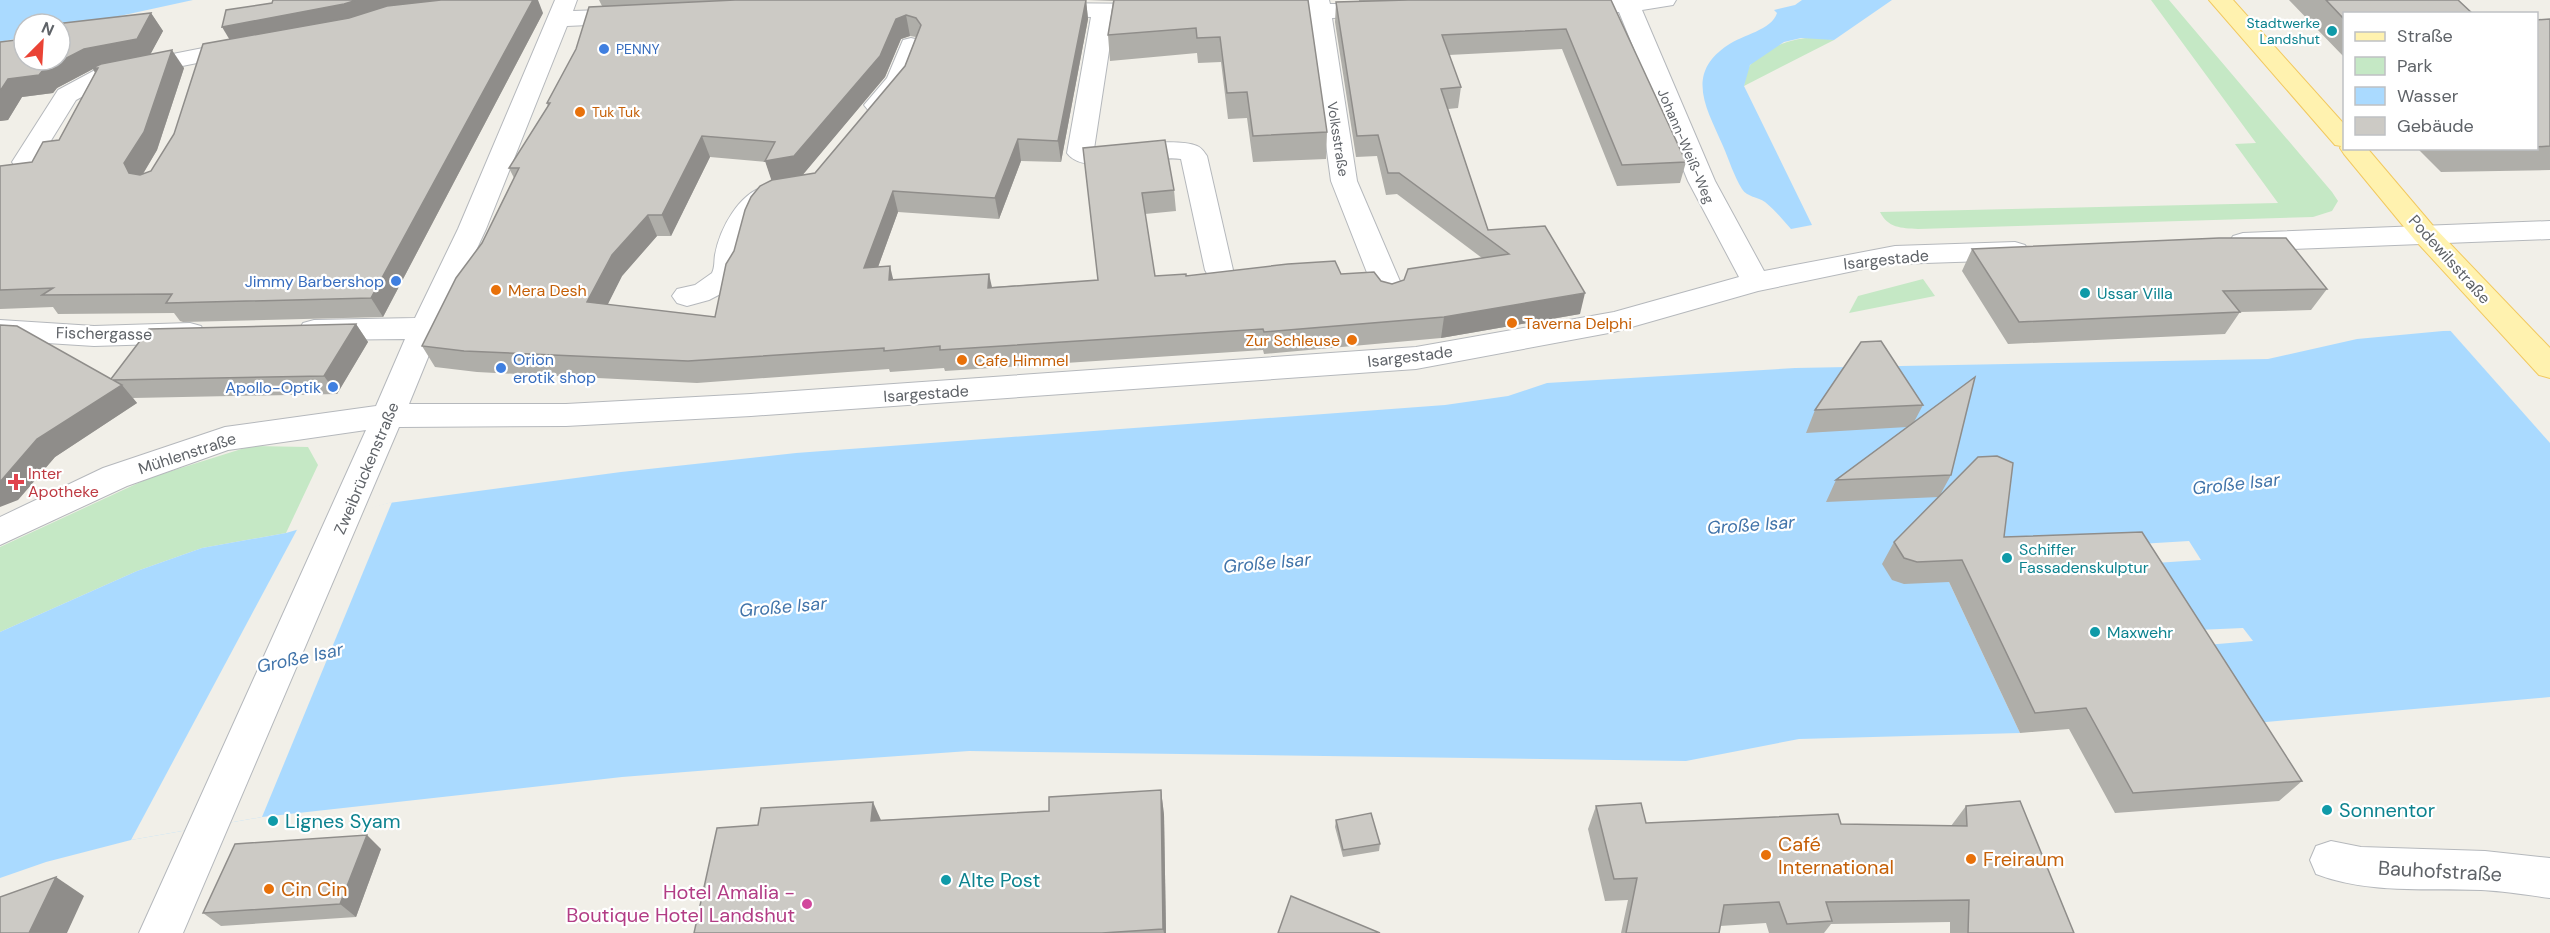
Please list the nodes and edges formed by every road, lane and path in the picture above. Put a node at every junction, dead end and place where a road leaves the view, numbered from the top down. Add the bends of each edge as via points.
1 (1665, 0) edge
2 (2220, 0) edge
3 (1628, 5) junction
4 (1319, 6) edge
5 (1547, 6) edge
6 (562, 10) edge
7 (1016, 10) edge
8 (1104, 10) junction
9 (1402, 10) edge
10 (1176, 11) edge
11 (1241, 12) edge
12 (652, 14) edge
13 (910, 45) edge
14 (193, 85) edge
15 (873, 116) edge
16 (2343, 138) edge
17 (2355, 150) edge
18 (25, 162) edge
19 (793, 188) edge
20 (2550, 230) edge
21 (2424, 233) junction
22 (2221, 243) edge
23 (2035, 250) edge
24 (1219, 270) edge
25 (1756, 282) junction
26 (1390, 293) edge
27 (687, 296) dead end
28 (424, 328) junction
29 (0, 330) edge
30 (282, 331) edge
31 (222, 333) edge
32 (2550, 367) edge
33 (387, 416) junction
34 (0, 532) edge
35 (2331, 860) dead end
36 (2550, 878) edge
37 (161, 933) edge

1 - 3 street
2 - 16 main road
3 - 5 street
3 - 25 street, Johann-Weiß-Weg via 1714,213
4 - 9 street
4 - 11 street
4 - 26 street, Volksstraße via 1344,181
6 - 12 street
6 - 28 street, Zweibrückenstraße via 472,229
7 - 8 street
8 - 10 street
8 - 24 street via 1080,153 1088,157 1176,150 1194,156
13 - 15 street via 899,80
14 - 18 street via 214,53 106,74 67,95
17 - 21 main road, Podewilsstraße
19 - 27 street via 764,195 750,205 729,254 728,271 719,283 700,294
20 - 21 street
21 - 22 street
21 - 32 main road, Podewilsstraße
23 - 25 street, Isargestade via 1894,255
25 - 33 street, Isargestade via 1614,322 1413,349 751,405 566,415
28 - 30 street
28 - 33 street, Zweibrückenstraße
29 - 31 street, Fischergasse via 94,336
33 - 34 street, Mühlenstraße via 225,439 115,477
33 - 37 street, Zweibrückenstraße
35 - 36 street, Bauhofstraße via 2361,867 2485,871

